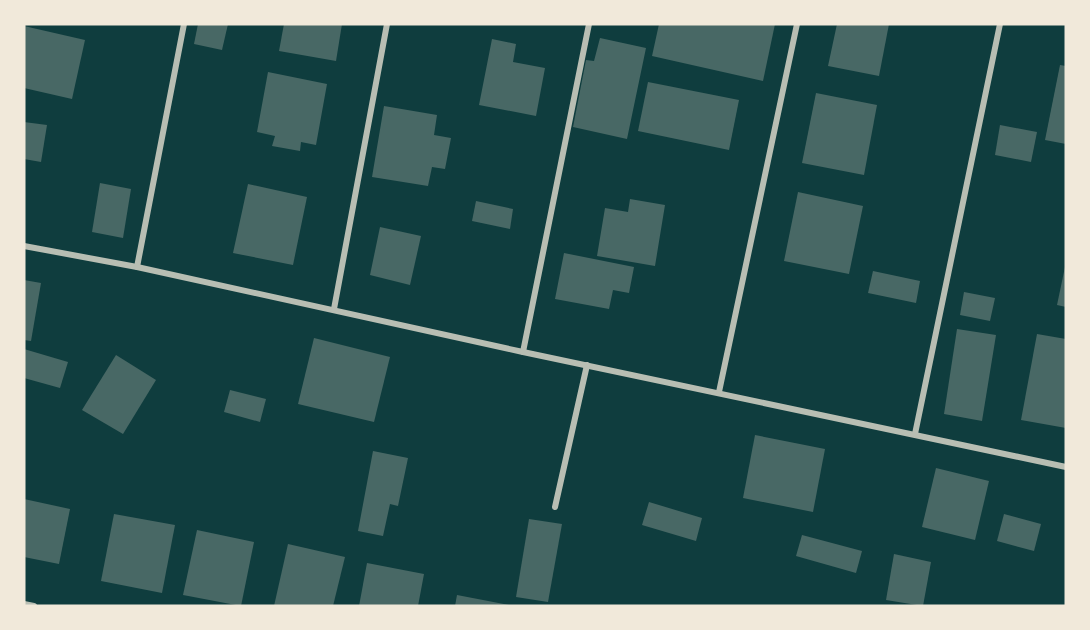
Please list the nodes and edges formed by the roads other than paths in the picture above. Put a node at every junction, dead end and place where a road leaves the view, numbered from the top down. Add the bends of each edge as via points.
1 (184, 24) edge
2 (387, 24) edge
3 (589, 24) edge
4 (797, 24) edge
5 (1000, 24) edge
6 (24, 246) edge
7 (137, 267) junction
8 (334, 309) junction
9 (523, 352) junction
10 (587, 365) junction
11 (719, 392) junction
12 (915, 434) junction
13 (1066, 467) edge
14 (555, 507) dead end
15 (24, 604) edge
16 (34, 606) edge

1 - 7 street
2 - 8 street
3 - 9 street
4 - 11 street
5 - 12 street
6 - 7 street
7 - 8 street
8 - 9 street
9 - 10 street
10 - 11 street
10 - 14 street
11 - 12 street
12 - 13 street
15 - 16 street

